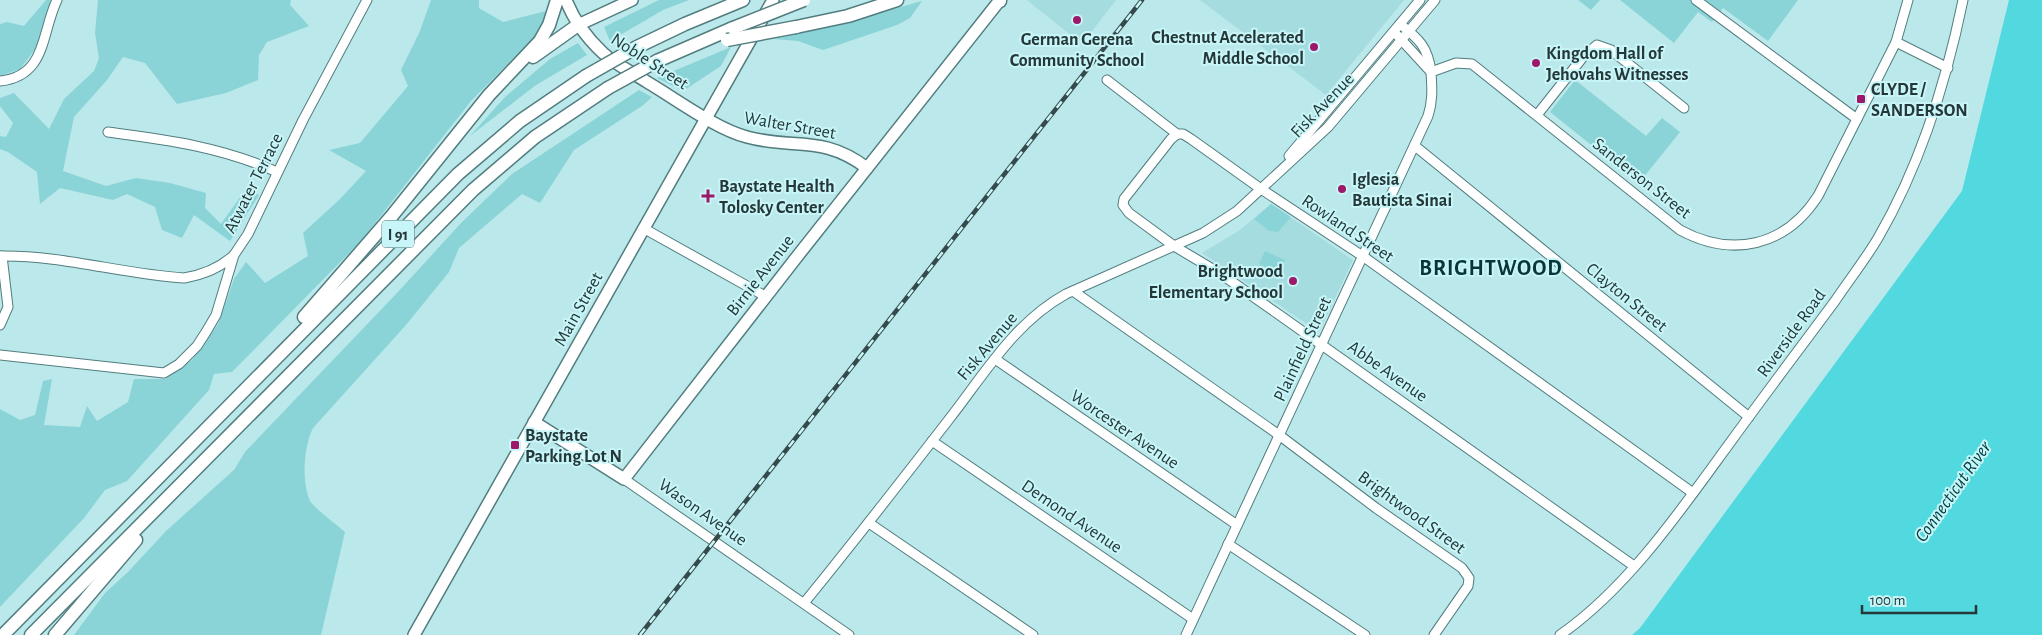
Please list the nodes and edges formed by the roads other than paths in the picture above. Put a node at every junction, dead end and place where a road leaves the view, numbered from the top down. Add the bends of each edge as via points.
1 (58, 0) edge
2 (367, 0) edge
3 (556, 0) edge
4 (566, 0) edge
5 (632, 0) edge
6 (743, 0) edge
7 (773, 0) edge
8 (804, 0) edge
9 (897, 0) edge
10 (1000, 0) edge
11 (1420, 0) edge
12 (1435, 0) edge
13 (1696, 0) edge
14 (1908, 0) edge
15 (1963, 0) edge
16 (1400, 24) junction
17 (578, 25) junction
18 (1408, 30) junction
19 (1393, 31) junction
20 (1401, 39) junction
21 (1896, 42) junction
22 (674, 53) junction
23 (1948, 68) junction
24 (1431, 72) junction
25 (511, 73) junction
26 (1107, 80) dead end
27 (0, 81) edge
28 (1684, 108) dead end
29 (1537, 115) junction
30 (706, 118) junction
31 (1857, 119) junction
32 (108, 132) dead end
33 (1177, 134) junction
34 (1415, 146) junction
35 (866, 168) junction
36 (277, 172) junction
37 (1261, 189) junction
38 (643, 228) junction
39 (1174, 246) junction
40 (234, 255) junction
41 (1, 256) edge
42 (1364, 257) junction
43 (1073, 291) junction
44 (765, 296) junction
45 (0, 326) edge
46 (1322, 345) junction
47 (0, 355) edge
48 (995, 359) junction
49 (225, 409) junction
50 (1749, 417) junction
51 (534, 422) junction
52 (238, 426) junction
53 (1280, 435) junction
54 (932, 441) junction
55 (624, 479) junction
56 (1693, 493) junction
57 (869, 523) junction
58 (1237, 525) junction
59 (1228, 544) junction
60 (1634, 566) junction
61 (804, 603) junction
62 (1193, 619) junction
63 (3, 635) edge
64 (31, 635) edge
65 (55, 635) edge
66 (414, 635) edge
67 (849, 635) edge
68 (1033, 635) edge
69 (1186, 635) edge
70 (1365, 635) edge
71 (1434, 635) edge
72 (1560, 635) edge

1 - 27 street via 40,54 31,68 23,75
2 - 36 street, Atwater Terrace
3 - 25 highway via 549,25 540,41
4 - 17 main road, Noble Street
5 - 17 main road
6 - 49 highway, I 91, bridge via 637,47 531,113 468,165
7 - 30 main road, Main Street
8 - 22 highway, I 91, bridge
9 - 22 highway, bridge via 848,16
10 - 35 main road, Birnie Avenue
11 - 16 street
12 - 18 street
13 - 31 street
14 - 21 street, Sanderson Street
15 - 23 street, Riverside Road
16 - 18 street, Plainfield Street
16 - 19 street
17 - 25 highway
17 - 30 main road, Noble Street via 591,42 612,60
18 - 20 street
18 - 24 street, Plainfield Street via 1425,49
19 - 20 street
19 - 37 street, Fisk Avenue
20 - 24 street
20 - 37 street, Fisk Avenue via 1328,127
21 - 23 street
21 - 31 street, Sanderson Street
22 - 52 highway, I 91, bridge via 608,88 540,133 483,181
23 - 50 street, Riverside Road via 1918,158 1878,239
24 - 29 street, Sanderson Street via 1453,64 1472,64
24 - 34 street, Plainfield Street via 1430,110
25 - 49 highway
26 - 33 street, Rowland Street
28 - 29 street via 1600,44 1584,57
29 - 31 street, Sanderson Street via 1680,230 1708,242 1729,245 1768,240 1804,215 1820,192
30 - 35 main road, Walter Street via 745,137 830,148 847,154
30 - 38 main road, Main Street
32 - 36 street via 207,147
33 - 37 street, Rowland Street via 1191,139
33 - 39 street, Abbe Avenue via 1140,177 1123,205
34 - 42 street, Plainfield Street
34 - 50 street, Clayton Street
35 - 44 main road, Birnie Avenue
36 - 40 street, Atwater Terrace via 248,234
37 - 39 street, Fisk Avenue via 1221,223
37 - 42 street, Rowland Street
38 - 44 street
38 - 51 main road, Main Street
39 - 43 street, Fisk Avenue
39 - 46 street, Abbe Avenue via 1221,274
40 - 41 street via 224,264 184,278 60,259
40 - 47 street, Atwater Terrace via 216,315 206,332 185,358 164,373
41 - 45 street via 8,307
42 - 46 street, Plainfield Street
42 - 56 street, Rowland Street
43 - 48 street, Fisk Avenue via 1032,318
43 - 53 street, Brightwood Street
44 - 55 main road, Birnie Avenue
46 - 53 street, Plainfield Street
46 - 60 street, Abbe Avenue
48 - 54 street, Fisk Avenue
48 - 58 street, Worcester Avenue
49 - 63 highway, I 91
50 - 56 street, Riverside Road
51 - 55 main road, Wason Avenue
51 - 66 main road, Main Street
52 - 64 highway, I 91
52 - 65 highway
53 - 58 street, Plainfield Street
53 - 71 street, Brightwood Street via 1466,572 1468,586
54 - 57 street, Fisk Avenue
54 - 62 street, Demond Avenue
55 - 61 street, Wason Avenue
56 - 60 street, Riverside Road
57 - 61 street, Fisk Avenue
57 - 68 street
58 - 59 street, Plainfield Street
59 - 62 street, Plainfield Street
59 - 70 street
60 - 72 street, Riverside Road
61 - 67 street, Wason Avenue
62 - 69 street, Plainfield Street

